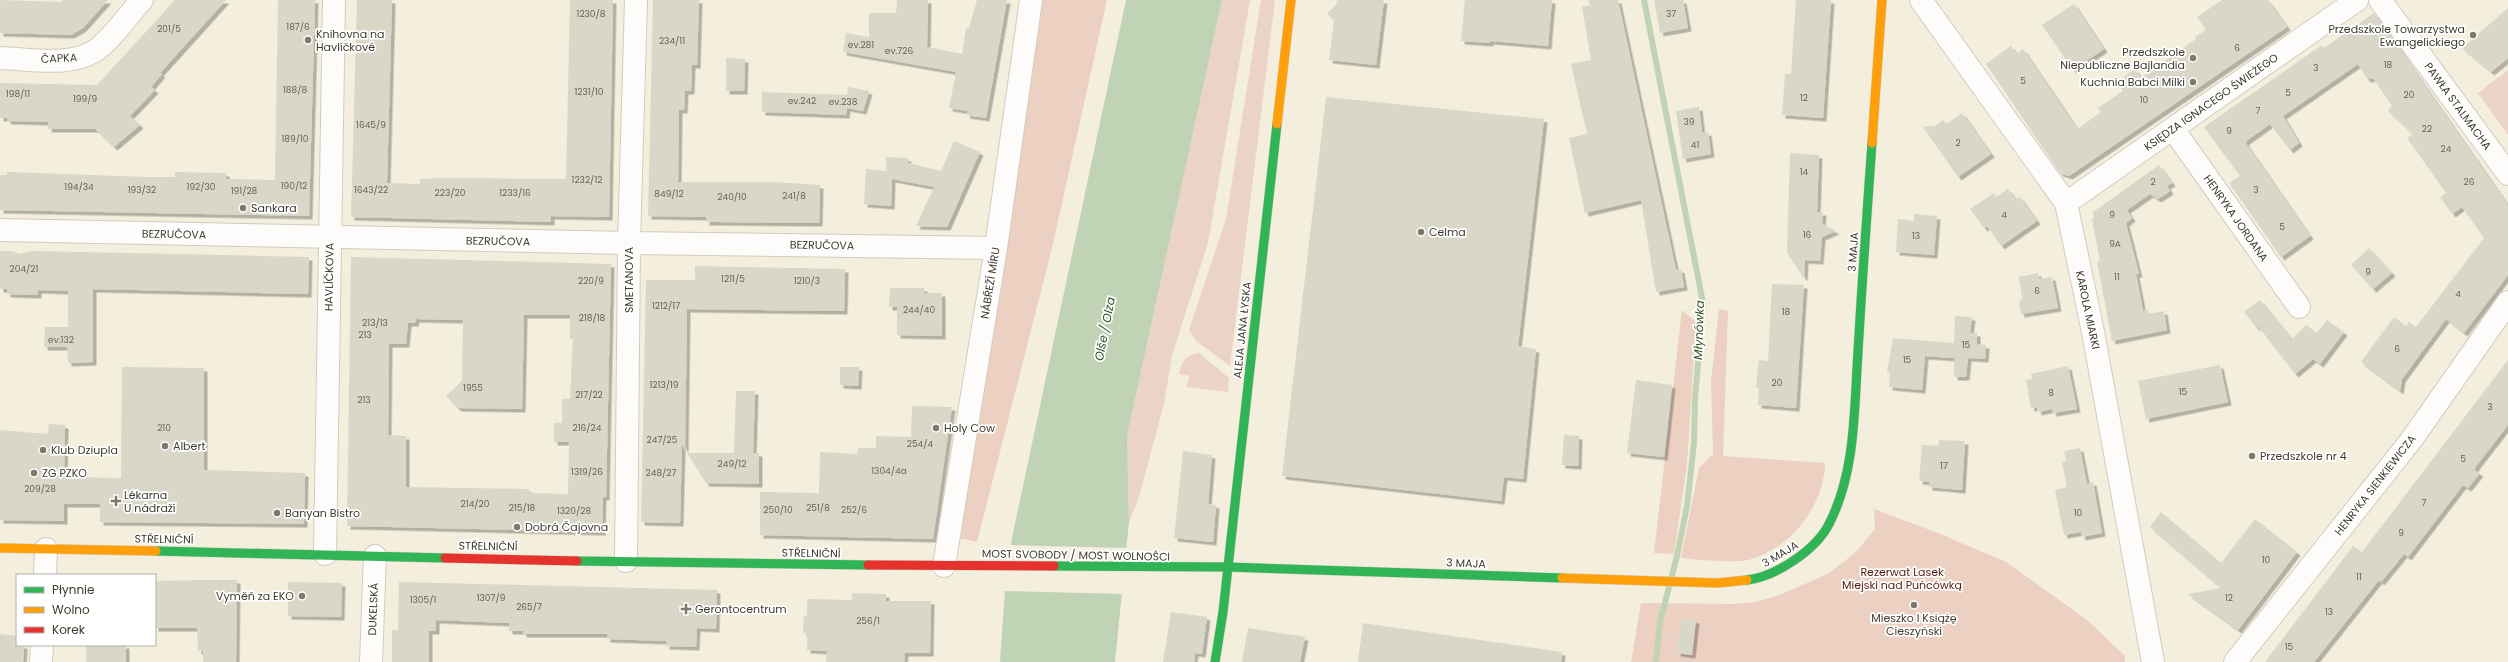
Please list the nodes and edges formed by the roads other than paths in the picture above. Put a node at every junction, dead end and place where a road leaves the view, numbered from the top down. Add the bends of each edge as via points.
1 (142, 0) edge
2 (334, 0) edge
3 (636, 0) edge
4 (1031, 0) edge
5 (1292, 0) edge
6 (1882, 0) edge
7 (1921, 0) edge
8 (2357, 0) edge
9 (2380, 0) edge
10 (0, 58) edge
11 (2173, 129) junction
12 (2508, 174) edge
13 (2066, 203) junction
14 (0, 230) edge
15 (330, 238) junction
16 (629, 243) junction
17 (996, 248) junction
18 (2508, 302) edge
19 (2299, 307) dead end
20 (0, 548) edge
21 (46, 549) junction
22 (325, 554) junction
23 (375, 556) junction
24 (626, 561) junction
25 (944, 566) junction
26 (975, 566) joint
27 (1228, 567) junction
28 (1176, 568) joint
29 (45, 574) edge
30 (42, 646) edge
31 (41, 662) edge
32 (371, 662) edge
33 (1215, 662) edge
34 (2153, 662) edge
35 (2235, 662) edge

1 - 10 street, ČAPKA via 100,48 90,54 67,59
2 - 15 street, HAVLÍČKOVA
3 - 16 street, SMETANOVA
4 - 17 street, NÁBŘEŽÍ MÍRU
5 - 27 street, ALEJA JANA ŁYSKA
6 - 27 street, 3 MAJA via 1852,431 1845,486 1829,525 1809,550 1762,578 1718,583
7 - 13 street, KAROLA MIARKI
8 - 11 street, KSIĘDZA IGNACEGO ŚWIEŻEGO
9 - 12 street, PAWŁA STALMACHA
11 - 13 street, KSIĘDZA IGNACEGO ŚWIEŻEGO
11 - 19 street, HENRYKA JORDANA
13 - 34 street, KAROLA MIARKI via 2093,332
14 - 15 street, BEZRUČOVA
15 - 16 street, BEZRUČOVA
15 - 22 street, HAVLÍČKOVA
16 - 17 street, BEZRUČOVA
16 - 24 street, SMETANOVA
17 - 25 street, NÁBŘEŽÍ MÍRU
18 - 35 street, HENRYKA SIENKIEWICZA via 2412,439
20 - 21 street, STŘELNIČNÍ
21 - 22 street, STŘELNIČNÍ
21 - 29 street
22 - 23 street, STŘELNIČNÍ
23 - 24 street, STŘELNIČNÍ
23 - 32 street, DUKELSKÁ
24 - 25 street, STŘELNIČNÍ
25 - 26 street, STŘELNIČNÍ
26 - 28 street, MOST SVOBODY / MOST WOLNOŚCI
27 - 28 street, 3 MAJA
27 - 33 street, ALEJA JANA ŁYSKA
30 - 31 street

